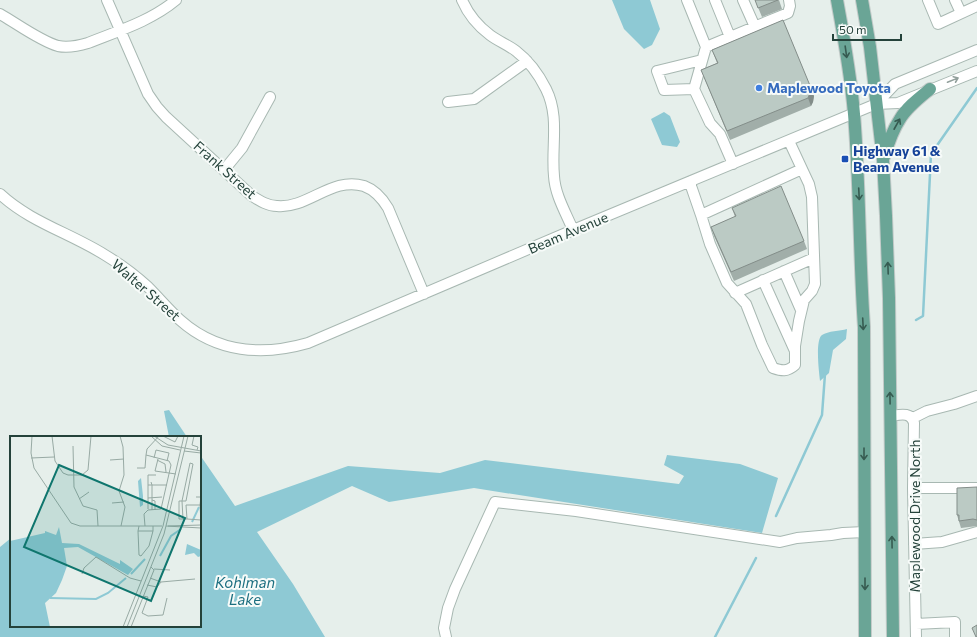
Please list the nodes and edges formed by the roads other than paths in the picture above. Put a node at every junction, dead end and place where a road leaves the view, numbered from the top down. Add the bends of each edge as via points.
1 (107, 0) edge
2 (176, 0) edge
3 (462, 0) edge
4 (687, 0) edge
5 (716, 0) edge
6 (743, 0) edge
7 (789, 0) edge
8 (837, 0) edge
9 (862, 0) edge
10 (928, 0) edge
11 (955, 0) edge
12 (977, 6) edge
13 (961, 13) junction
14 (0, 14) edge
15 (755, 27) junction
16 (120, 30) junction
17 (730, 37) junction
18 (706, 47) junction
19 (977, 50) edge
20 (702, 60) junction
21 (527, 61) junction
22 (977, 71) edge
23 (694, 89) junction
24 (930, 89) junction
25 (270, 97) dead end
26 (448, 102) dead end
27 (876, 104) junction
28 (854, 113) junction
29 (789, 140) junction
30 (883, 160) junction
31 (733, 164) junction
32 (802, 169) junction
33 (224, 170) junction
34 (691, 181) junction
35 (0, 194) edge
36 (701, 215) junction
37 (573, 230) junction
38 (814, 258) junction
39 (784, 271) junction
40 (763, 280) junction
41 (735, 293) junction
42 (424, 294) junction
43 (802, 310) junction
44 (256, 351) joint
45 (795, 352) junction
46 (977, 396) edge
47 (890, 416) junction
48 (913, 418) junction
49 (913, 488) junction
50 (977, 488) edge
51 (865, 532) junction
52 (977, 532) edge
53 (914, 544) junction
54 (916, 624) junction
55 (446, 637) edge
56 (865, 637) edge
57 (893, 637) edge
58 (916, 637) edge
59 (955, 637) edge

1 - 16 street, Frank Street
2 - 16 street via 164,10
3 - 21 street via 480,27
4 - 18 street
5 - 17 street
6 - 15 street
7 - 15 street via 788,13
8 -> 28 main road
9 - 27 main road
10 - 13 street via 938,24
11 - 13 street
12 - 13 street
14 - 16 street via 48,42 63,46 79,46
15 - 17 street
16 - 33 street, Frank Street via 141,81 157,107
17 - 18 street
18 - 20 street
19 - 27 street, Beam Avenue via 895,84
20 - 23 street
20 - 23 street via 657,71 664,90
21 - 26 street via 474,99
21 - 37 street via 539,76 552,106 555,186
24 -> 22 street, Beam Avenue
23 - 31 street via 710,123 720,134
24 - 27 street, Beam Avenue via 898,103
30 -> 24 main road via 892,132 900,118
25 - 33 street via 242,148
27 - 28 street, Beam Avenue
27 - 30 main road
28 - 29 street, Beam Avenue
28 -> 51 main road via 864,327
29 - 31 street, Beam Avenue
29 - 32 street
47 -> 30 main road via 889,291
31 - 34 street, Beam Avenue
32 - 36 street
32 - 38 street via 812,197
33 - 42 street, Frank Street via 252,196 269,205 288,206 334,187 350,184 368,188 384,200
34 - 36 street
34 - 37 street, Beam Avenue
35 - 44 street, Walter Street via 40,222 105,255 127,270 194,330 224,344
36 - 41 street via 712,251 727,283
37 - 42 street, Beam Avenue
38 - 39 street
38 - 43 street via 815,284 804,300
39 - 40 street
39 - 43 street
40 - 41 street
40 - 45 street
41 - 45 street via 746,304 773,368 784,371 791,368 795,365
42 - 44 street, Beam Avenue via 308,343 276,350
43 - 45 street
46 - 48 street via 927,411
47 - 48 street via 906,414
57 -> 47 main road
48 - 49 street, Maplewood Drive North
49 - 50 street
49 - 53 street, Maplewood Drive North
51 - 55 street via 780,542 495,502 451,602 444,628
51 -> 56 main road
52 - 53 street via 942,542
53 - 54 street, Maplewood Drive North
54 - 58 street, Maplewood Drive North
54 - 59 street via 955,622

